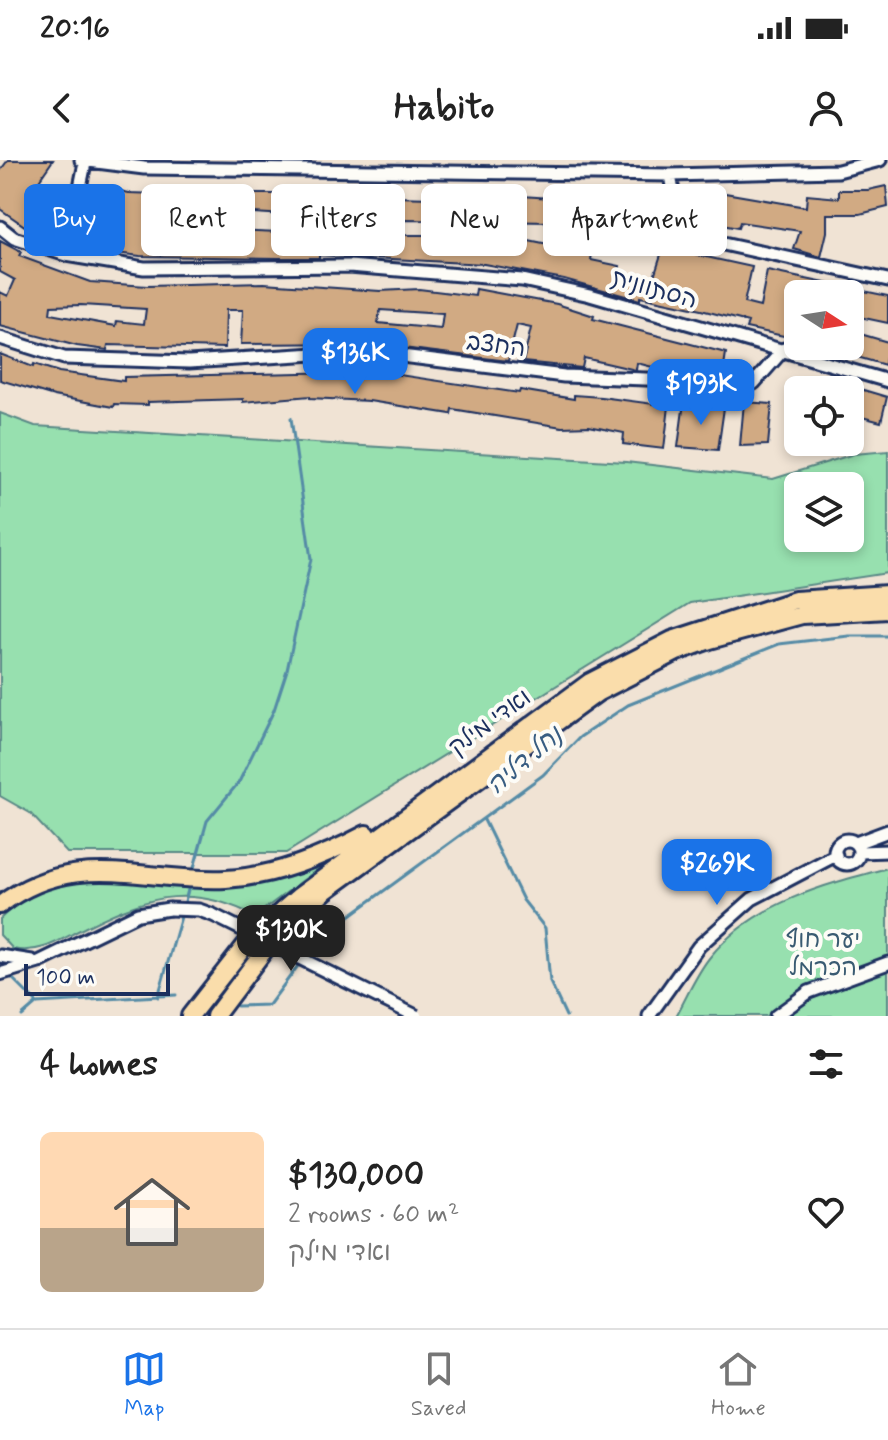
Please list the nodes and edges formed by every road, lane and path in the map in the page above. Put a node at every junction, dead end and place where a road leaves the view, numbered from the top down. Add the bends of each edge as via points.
1 (880, 160) edge
2 (83, 162) edge
3 (249, 165) edge
4 (670, 175) junction
5 (79, 184) edge
6 (0, 227) edge
7 (24, 241) edge
8 (72, 256) edge
9 (888, 280) edge
10 (0, 338) edge
11 (784, 349) joint
12 (820, 360) edge
13 (888, 381) edge
14 (888, 594) edge
15 (888, 610) edge
16 (443, 788) junction
17 (888, 831) edge
18 (858, 848) junction
19 (888, 851) edge
20 (836, 855) junction
21 (0, 905) edge
22 (0, 956) edge
23 (52, 956) junction
24 (888, 963) edge
25 (0, 974) edge
26 (190, 1016) edge
27 (215, 1016) edge
28 (416, 1016) edge
29 (649, 1016) edge
30 (776, 1016) edge

1 - 4 street via 838,171
2 - 3 street via 144,168
2 - 5 street
3 - 4 street
4 - 9 street via 677,215 705,240
6 - 7 street
8 - 11 street, הסתוונית via 144,268 349,266 522,280
10 - 11 street, החצב via 64,358 189,362 361,351 564,376 754,383
12 - 13 street, הסתוונית
14 - 16 highway, ואדי מילק via 795,600 672,640 590,682
15 - 27 highway, ואדי מילק via 802,615 710,640 597,693 325,891 266,948
16 - 21 highway via 349,843 268,873 224,879 79,871 45,880
16 - 26 highway, ואדי מילק via 276,915 221,973
17 - 18 street
18 - 19 street
18 - 20 street via 841,841
18 - 20 street via 851,864
20 - 29 street via 752,899 699,946
22 - 23 street via 21,961
23 - 25 street
23 - 28 street, bridge via 138,914 199,910
24 - 30 street via 809,992

